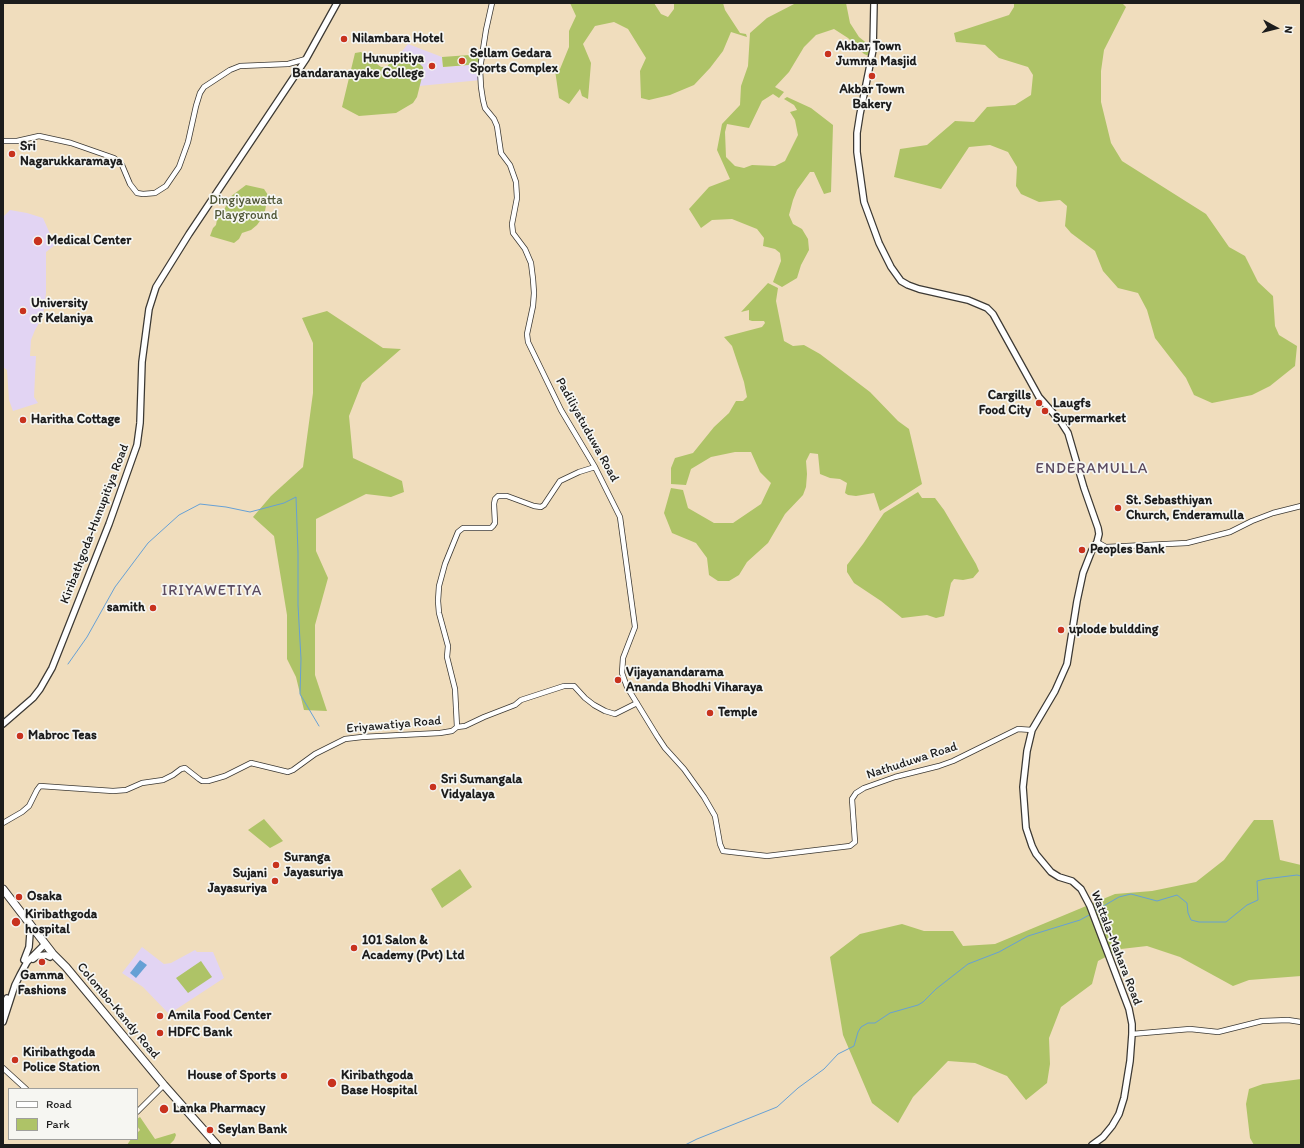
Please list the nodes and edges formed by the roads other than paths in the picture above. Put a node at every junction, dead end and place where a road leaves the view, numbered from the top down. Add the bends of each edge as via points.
1 (337, 3) edge
2 (492, 3) edge
3 (874, 3) edge
4 (306, 59) junction
5 (3, 141) edge
6 (595, 467) junction
7 (1301, 506) edge
8 (1097, 542) junction
9 (637, 704) junction
10 (3, 724) edge
11 (458, 726) junction
12 (1032, 730) junction
13 (3, 823) edge
14 (725, 852) joint
15 (3, 889) edge
16 (3, 894) edge
17 (30, 933) junction
18 (42, 945) junction
19 (50, 957) junction
20 (26, 961) junction
21 (3, 1009) edge
22 (3, 1022) edge
23 (1301, 1022) edge
24 (1132, 1034) junction
25 (3, 1068) edge
26 (162, 1086) junction
27 (25, 1088) edge
28 (138, 1111) edge
29 (212, 1145) edge
30 (217, 1145) edge
31 (1092, 1145) edge

1 - 4 main road, Kiribathgoda-Hunupitiya Road
2 - 6 street, Padiliyatuduwa Road via 480,69 481,88 485,108 497,126 502,153 516,182 513,233 525,249 531,263 533,279 534,293 527,336 561,410
3 - 8 main road, Wattala-Mahara Road via 873,50 857,133 857,152 864,202 879,243 891,267 908,286 968,300 987,308 993,314 1039,397 1062,422 1068,433 1098,528
4 - 5 street via 288,64 240,66 204,87 200,93 191,133 179,167 166,186 155,193 137,193 122,165 114,158 71,143 39,136
4 - 10 main road, Kiribathgoda-Hunupitiya Road via 191,230 156,287 142,362 137,445 52,668 33,698
6 - 9 street, Padiliyatuduwa Road via 616,506 623,529 635,627 625,651 622,673
6 - 11 street via 560,481 541,507 507,496 498,496 494,504 495,523 491,528 463,528 458,532 445,564 438,601 455,689
7 - 8 street via 1273,513 1230,532 1187,543 1106,546
8 - 12 main road, Wattala-Mahara Road via 1083,573 1067,664 1055,691
9 - 11 street, Eriyawatiya Road via 615,714 594,705 574,686 564,686 521,700 515,705 465,726
9 - 14 street, Padiliyatuduwa Road via 656,736 704,797 715,816 720,844
11 - 13 street, Eriyawatiya Road via 452,731 440,733 345,739 315,754 288,772 251,763 208,781 198,779 185,768 163,780 142,783 126,790 40,786 29,806
12 - 14 street, Nathuduwa Road via 1018,729 953,761 895,777 856,793 852,799 855,842 850,846 767,856
12 - 24 main road, Wattala-Mahara Road via 1023,787 1026,828 1036,854 1051,872 1076,883 1090,906 1129,1009
15 - 18 highway, Colombo-Kandy Road
16 - 17 highway, Colombo-Kandy Road
17 - 18 highway, Colombo-Kandy Road
17 - 20 main road
18 - 19 highway, Colombo-Kandy Road
18 - 20 main road
18 - 26 highway, Colombo-Kandy Road via 66,967
19 - 20 main road via 37,956
19 - 26 highway, Colombo-Kandy Road
20 - 21 main road via 14,978
20 - 22 main road
23 - 24 street via 1262,1021 1218,1032 1190,1029
24 - 31 main road, Wattala-Mahara Road via 1128,1077 1119,1114 1103,1137
25 - 27 street
26 - 28 street
26 - 29 highway, Colombo-Kandy Road
26 - 30 highway, Colombo-Kandy Road

